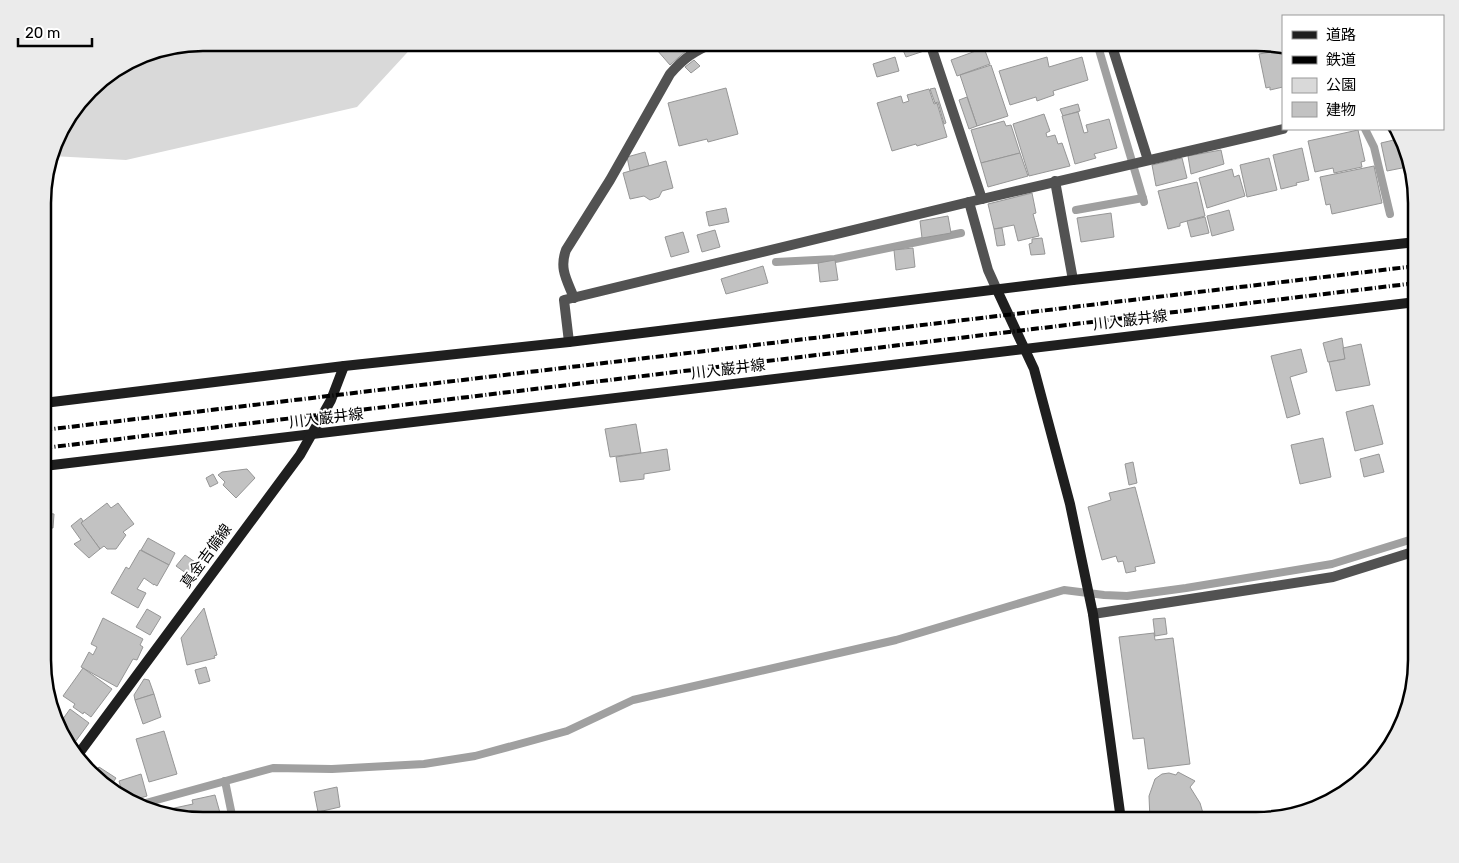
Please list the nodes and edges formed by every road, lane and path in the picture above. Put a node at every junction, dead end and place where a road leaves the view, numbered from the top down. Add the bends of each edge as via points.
1 (696, 51) edge
2 (933, 51) edge
3 (1113, 51) edge
4 (1282, 129) edge
5 (1138, 162) junction
6 (1055, 181) junction
7 (982, 199) junction
8 (969, 202) junction
9 (1407, 243) edge
10 (1073, 280) junction
11 (997, 290) junction
12 (574, 298) junction
13 (1407, 303) edge
14 (569, 342) junction
15 (1024, 348) junction
16 (344, 366) junction
17 (51, 402) edge
18 (312, 435) junction
19 (51, 465) edge
20 (1407, 554) edge
21 (1092, 609) junction
22 (81, 750) edge
23 (1120, 811) edge

1 - 12 street via 670,74 566,250 562,261
2 - 7 street
3 - 5 street
4 - 5 street
5 - 6 street
6 - 7 street
6 - 10 street
7 - 8 street
8 - 11 street via 988,270
8 - 12 street
9 - 10 main road
10 - 11 main road
11 - 14 main road
11 - 15 main road
12 - 14 street via 564,300
13 - 15 main road, 川入巌井線
14 - 16 main road
15 - 18 main road, 川入巌井線
15 - 21 main road via 1034,369 1070,504
16 - 17 main road
16 - 18 main road, 真金吉備線 via 331,400
18 - 19 main road, 川入巌井線
18 - 22 main road, 真金吉備線
20 - 21 street via 1333,577
21 - 23 main road

